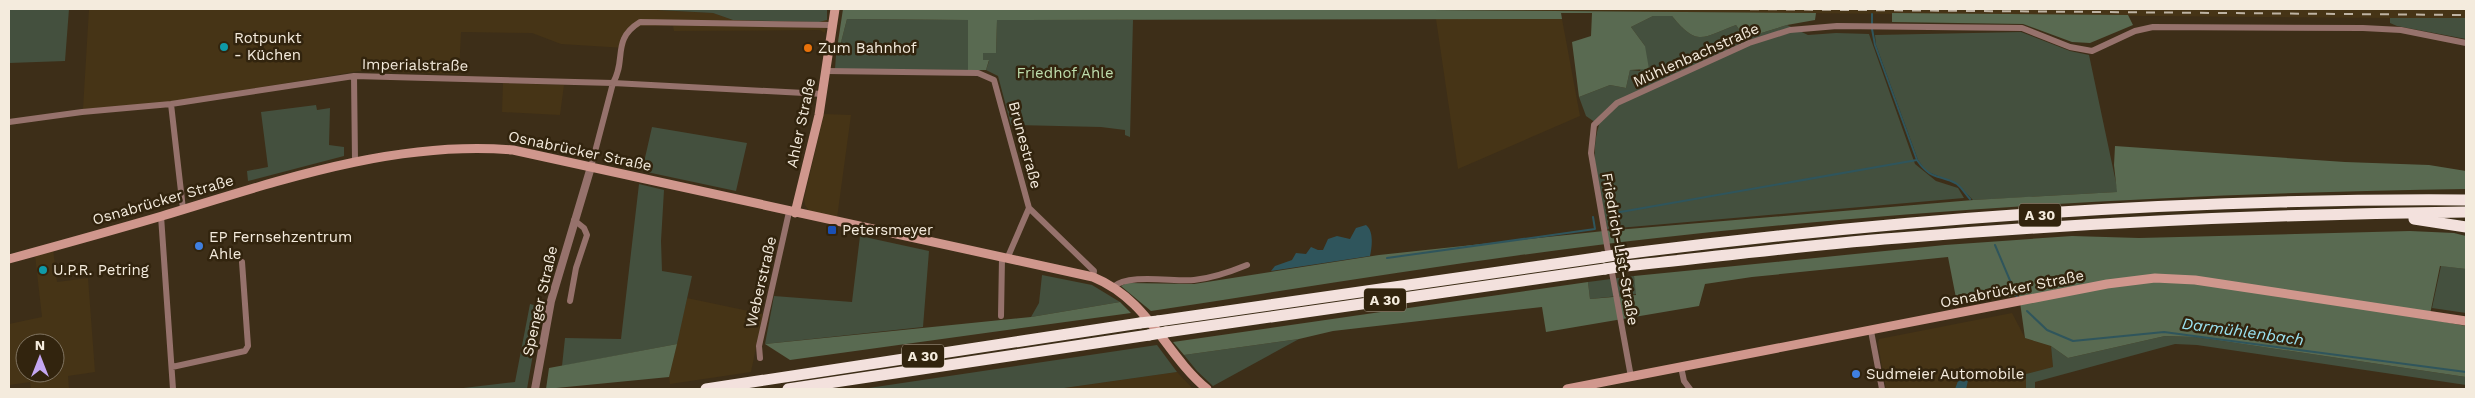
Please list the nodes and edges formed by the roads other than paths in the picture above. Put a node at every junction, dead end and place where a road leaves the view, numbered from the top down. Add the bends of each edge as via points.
1 (835, 9) edge
2 (832, 25) junction
3 (2466, 43) edge
4 (826, 71) junction
5 (354, 76) junction
6 (613, 83) junction
7 (822, 94) junction
8 (171, 104) junction
9 (9, 122) edge
10 (1594, 125) joint
11 (355, 162) junction
12 (591, 167) junction
13 (2466, 200) edge
14 (1029, 208) junction
15 (183, 209) junction
16 (792, 212) junction
17 (2466, 212) edge
18 (2375, 213) junction
19 (161, 216) junction
20 (574, 220) junction
21 (2466, 227) edge
22 (1004, 258) junction
23 (9, 259) edge
24 (242, 262) dead end
25 (1247, 265) dead end
26 (1093, 277) junction
27 (1113, 287) junction
28 (570, 301) dead end
29 (1001, 316) dead end
30 (2466, 321) edge
31 (1871, 331) junction
32 (760, 358) dead end
33 (172, 367) junction
34 (1680, 367) junction
35 (1631, 376) junction
36 (1579, 388) edge
37 (173, 389) edge
38 (535, 389) edge
39 (706, 389) edge
40 (788, 389) edge
41 (1207, 389) edge
42 (1567, 389) edge
43 (1690, 389) edge
44 (1882, 389) edge

1 - 2 main road, Ahler Straße
2 - 4 main road, Ahler Straße
2 - 6 street, Spenger Straße via 640,22 625,35
3 - 10 street, Mühlenbachstraße via 2400,30 2363,28 2153,27 2135,31 2092,51 2070,47 2022,28 1866,26 1790,30 1749,43 1617,103
4 - 7 main road, Ahler Straße
4 - 14 street, Brunestraße via 978,73 994,80
5 - 6 street, Imperialstraße
5 - 8 street, Imperialstraße
5 - 11 street
6 - 7 street, Imperialstraße
6 - 12 street, Spenger Straße
7 - 16 main road, Ahler Straße
8 - 9 street, Imperialstraße
8 - 15 street
10 - 35 street, Friedrich-List-Straße via 1590,153
11 - 12 main road, Osnabrücker Straße via 493,148
11 - 15 main road, Osnabrücker Straße
12 - 16 main road, Osnabrücker Straße
12 - 20 street, Spenger Straße
13 - 39 highway, A 30, bridge via 2346,201 2046,214 1776,237 1603,257
14 - 22 street, Brunestraße
14 - 26 street, Brunestraße via 1094,271
15 - 19 main road, Osnabrücker Straße
16 - 22 main road, Osnabrücker Straße
16 - 32 street, Weberstraße via 759,346
17 - 18 highway, A 30
18 - 21 highway
18 - 40 highway, A 30, bridge via 2141,221 1919,236 1617,267
19 - 23 main road, Osnabrücker Straße
19 - 33 street
20 - 28 street, Spenger Straße via 587,235
20 - 38 street, Spenger Straße via 551,301
22 - 26 main road, Osnabrücker Straße
22 - 29 street
24 - 33 street via 246,351
25 - 27 street via 1219,276 1194,280 1126,280
26 - 27 main road, Osnabrücker Straße
27 - 41 main road, Osnabrücker Straße via 1144,312 1189,374
30 - 31 main road, Osnabrücker Straße via 2195,280 2155,278 2114,283
31 - 34 main road, Osnabrücker Straße
31 - 44 street
33 - 37 street
34 - 35 main road, Osnabrücker Straße
34 - 43 street
35 - 36 main road, Osnabrücker Straße
36 - 42 main road, Osnabrücker Straße

